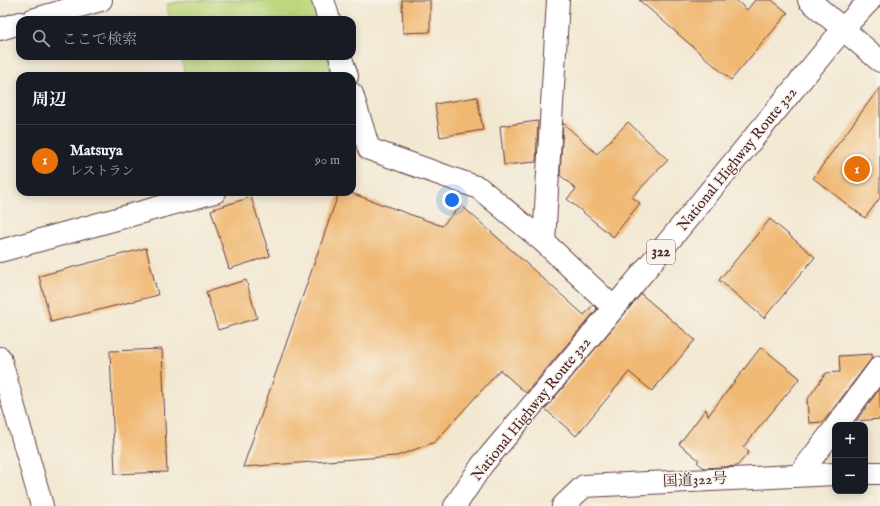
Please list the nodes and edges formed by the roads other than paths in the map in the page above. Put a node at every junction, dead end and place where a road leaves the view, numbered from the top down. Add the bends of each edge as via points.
1 (101, 0) edge
2 (323, 0) edge
3 (558, 0) edge
4 (809, 0) edge
5 (870, 0) edge
6 (46, 16) edge
7 (328, 16) edge
8 (16, 24) edge
9 (0, 29) edge
10 (843, 29) junction
11 (341, 60) edge
12 (880, 61) edge
13 (345, 72) edge
14 (356, 120) edge
15 (361, 152) edge
16 (200, 196) edge
17 (544, 242) junction
18 (0, 251) edge
19 (614, 308) junction
20 (0, 358) edge
21 (880, 367) edge
22 (839, 422) edge
23 (832, 432) edge
24 (868, 473) edge
25 (880, 473) edge
26 (832, 474) edge
27 (799, 475) junction
28 (42, 506) edge
29 (455, 506) edge
30 (563, 506) edge

1 - 6 main road
2 - 7 main road
3 - 17 main road
4 - 10 main road
5 - 10 main road, National Highway Route 322 / 322
8 - 9 main road
10 - 12 main road
10 - 19 main road, National Highway Route 322 / 322
11 - 13 main road
14 - 15 main road
15 - 17 main road via 478,188
16 - 18 main road
17 - 19 main road
19 - 29 main road, National Highway Route 322 / 322 via 482,465
20 - 28 main road
21 - 22 main road
23 - 27 main road
24 - 25 main road
26 - 27 main road, 国道322号
27 - 30 main road, 国道322号 via 584,486

